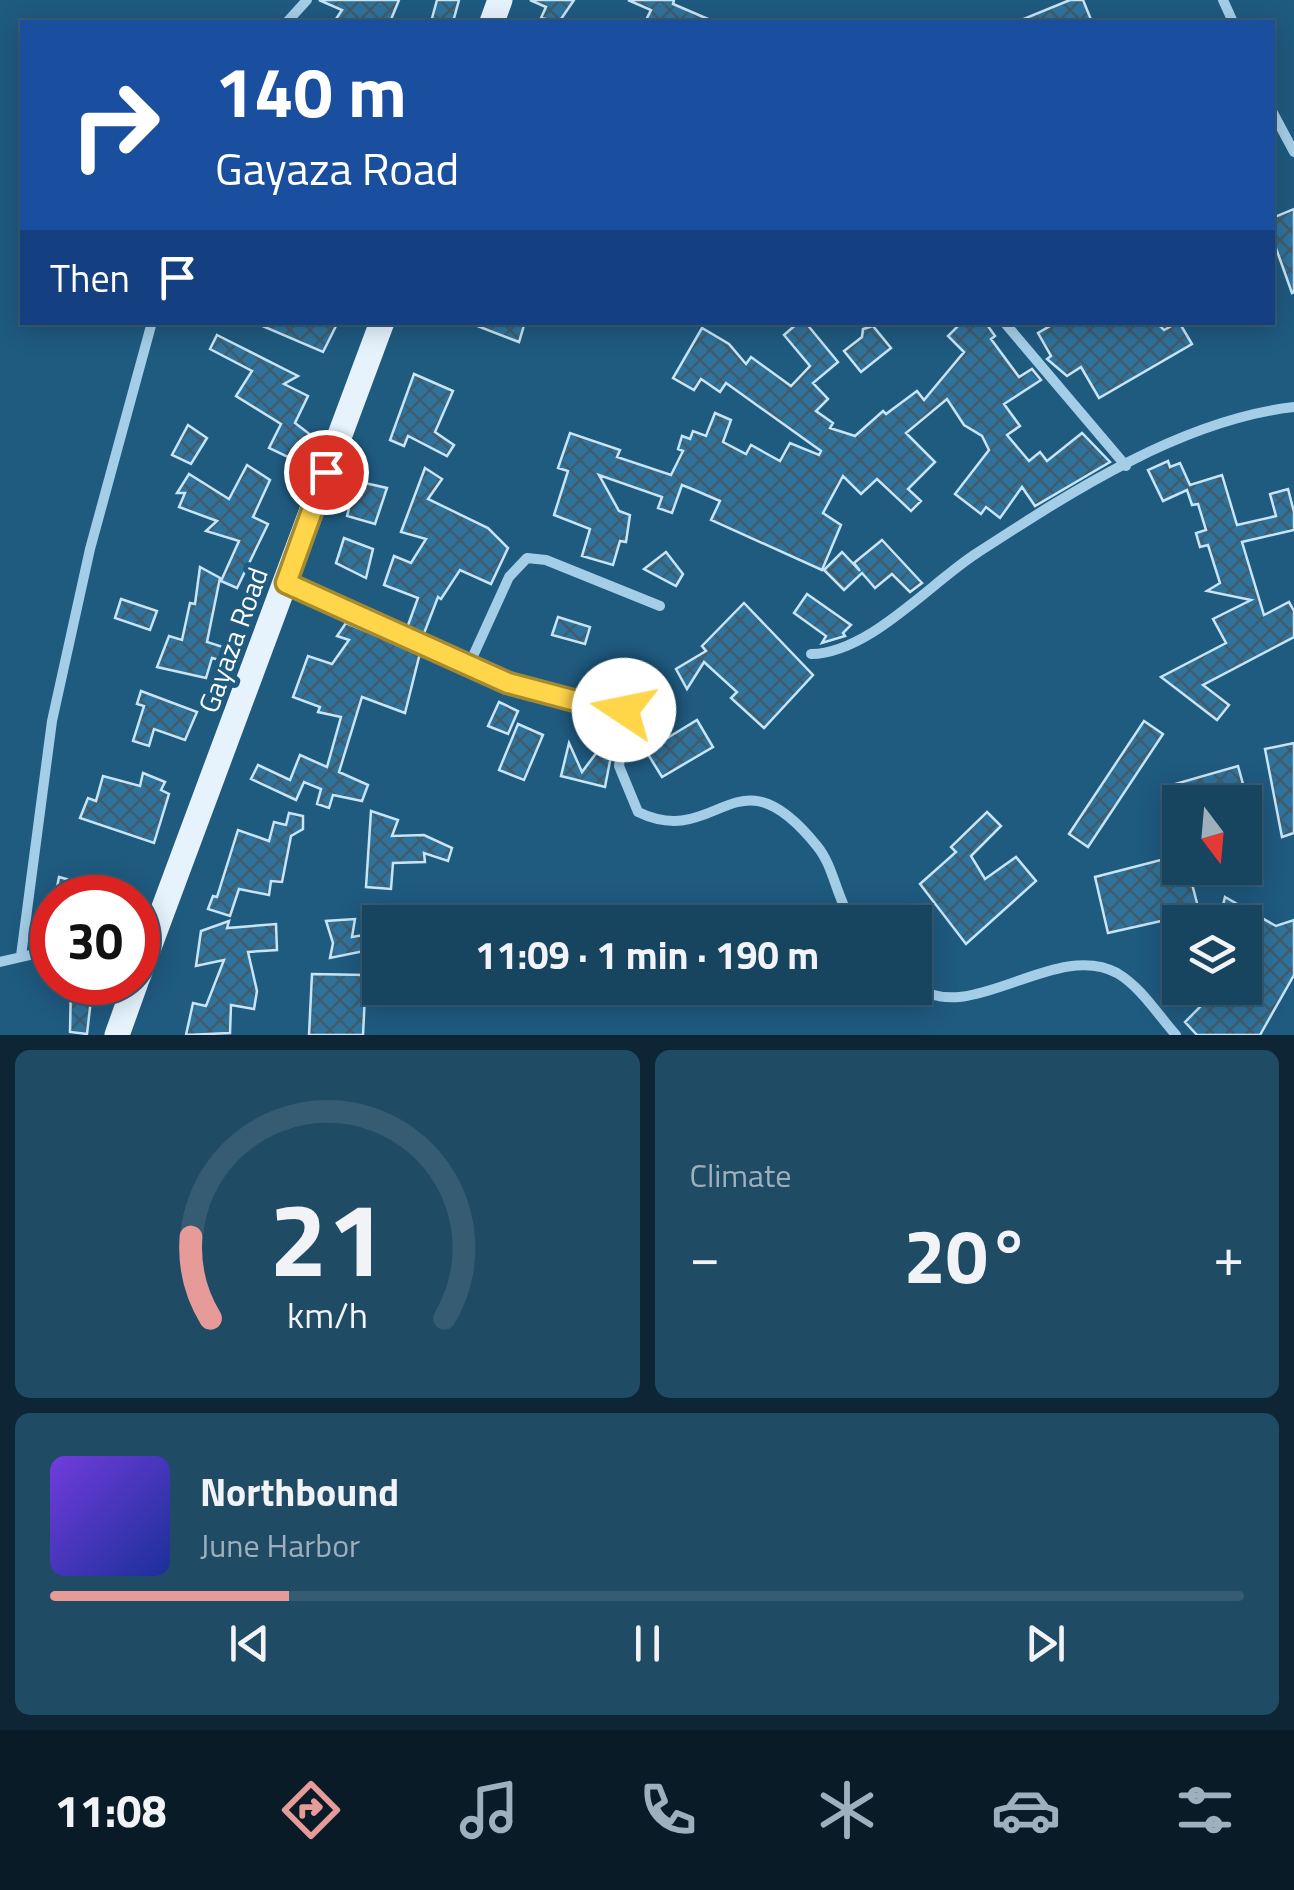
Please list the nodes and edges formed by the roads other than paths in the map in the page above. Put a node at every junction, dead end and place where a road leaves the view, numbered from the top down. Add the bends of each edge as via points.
1 (306, 0) edge
2 (289, 20) edge
3 (1275, 117) edge
4 (1294, 152) edge
5 (151, 325) edge
6 (381, 325) edge
7 (1007, 325) edge
8 (1294, 407) edge
9 (1126, 466) junction
10 (286, 583) junction
11 (660, 606) dead end
12 (811, 654) dead end
13 (468, 667) junction
14 (846, 905) edge
15 (160, 913) edge
16 (30, 954) edge
17 (22, 956) junction
18 (0, 962) edge
19 (932, 997) edge
20 (126, 1005) edge
21 (116, 1035) edge
22 (1176, 1035) edge

1 - 2 street
3 - 4 street
5 - 17 street via 52,721
6 - 10 main road, Gayaza Road
7 - 9 street
8 - 9 street via 1230,420
9 - 12 street via 974,555 846,646
10 - 13 street
10 - 15 main road, Gayaza Road
11 - 13 street via 528,558 509,577
13 - 14 street via 572,700 617,702 625,719 620,766 638,812 688,821 746,797 762,800 819,848
16 - 17 street
17 - 18 street
19 - 22 street via 1062,969 1100,968 1131,983
20 - 21 main road, Gayaza Road

